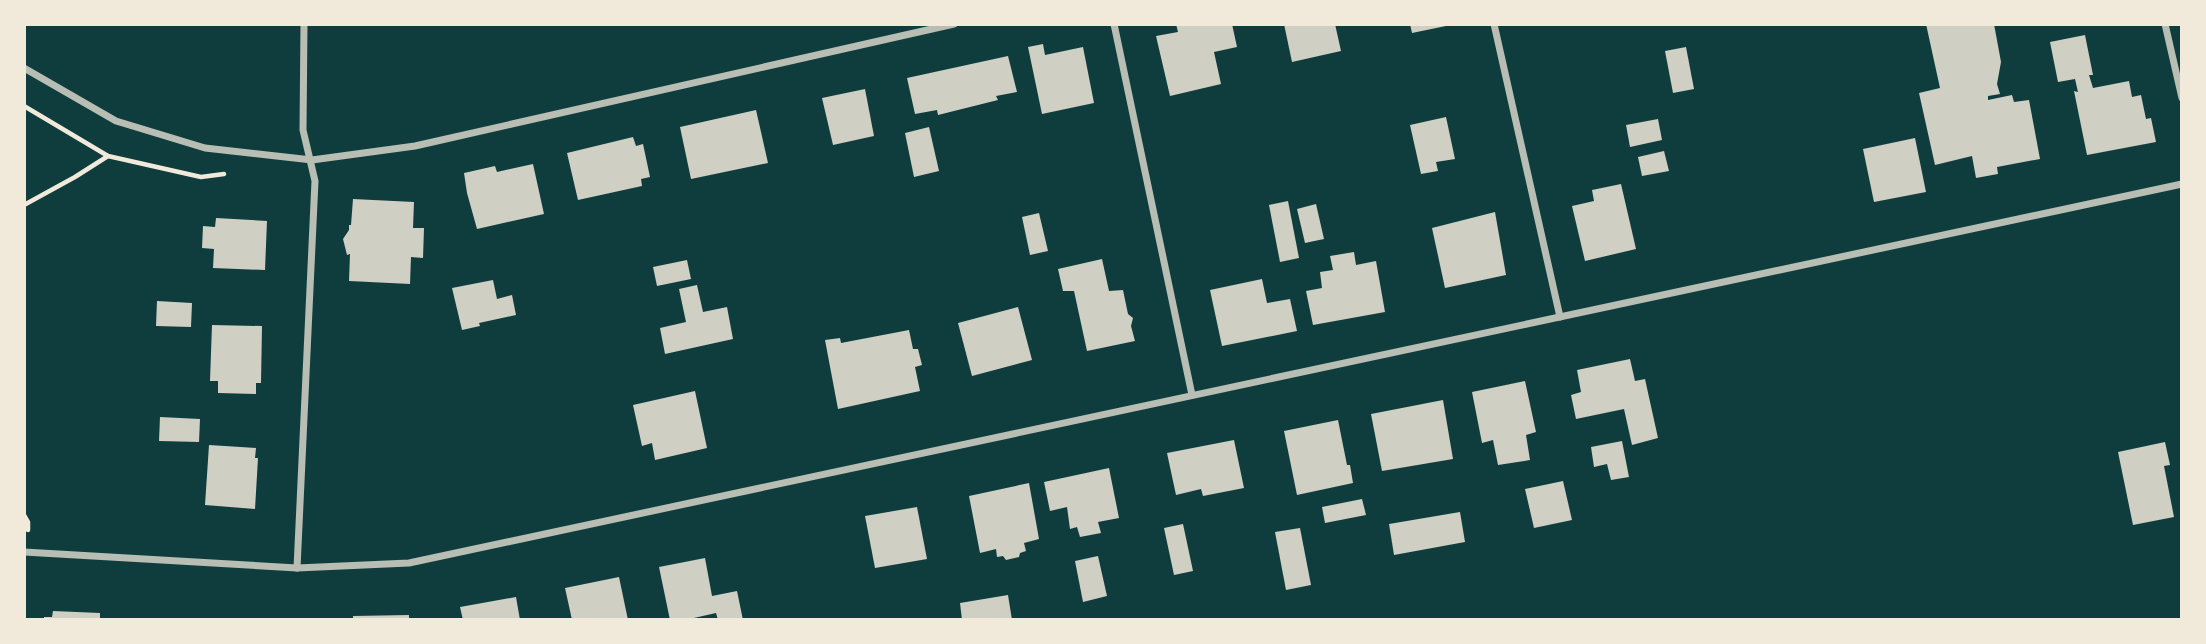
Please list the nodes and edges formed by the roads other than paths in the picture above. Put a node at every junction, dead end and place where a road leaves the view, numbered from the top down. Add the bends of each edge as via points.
1 (304, 24) edge
2 (954, 24) edge
3 (1114, 24) edge
4 (1494, 24) edge
5 (2165, 24) edge
6 (24, 68) edge
7 (2182, 98) edge
8 (312, 160) junction
9 (2182, 184) edge
10 (1560, 317) junction
11 (1192, 396) junction
12 (24, 552) edge
13 (297, 568) junction

1 - 8 street via 303,130
2 - 8 street via 415,146
3 - 11 street
4 - 10 street
5 - 7 street
6 - 8 street via 116,121 205,148
8 - 13 street via 315,181
9 - 10 street
10 - 11 street
11 - 13 street via 409,563
12 - 13 street

